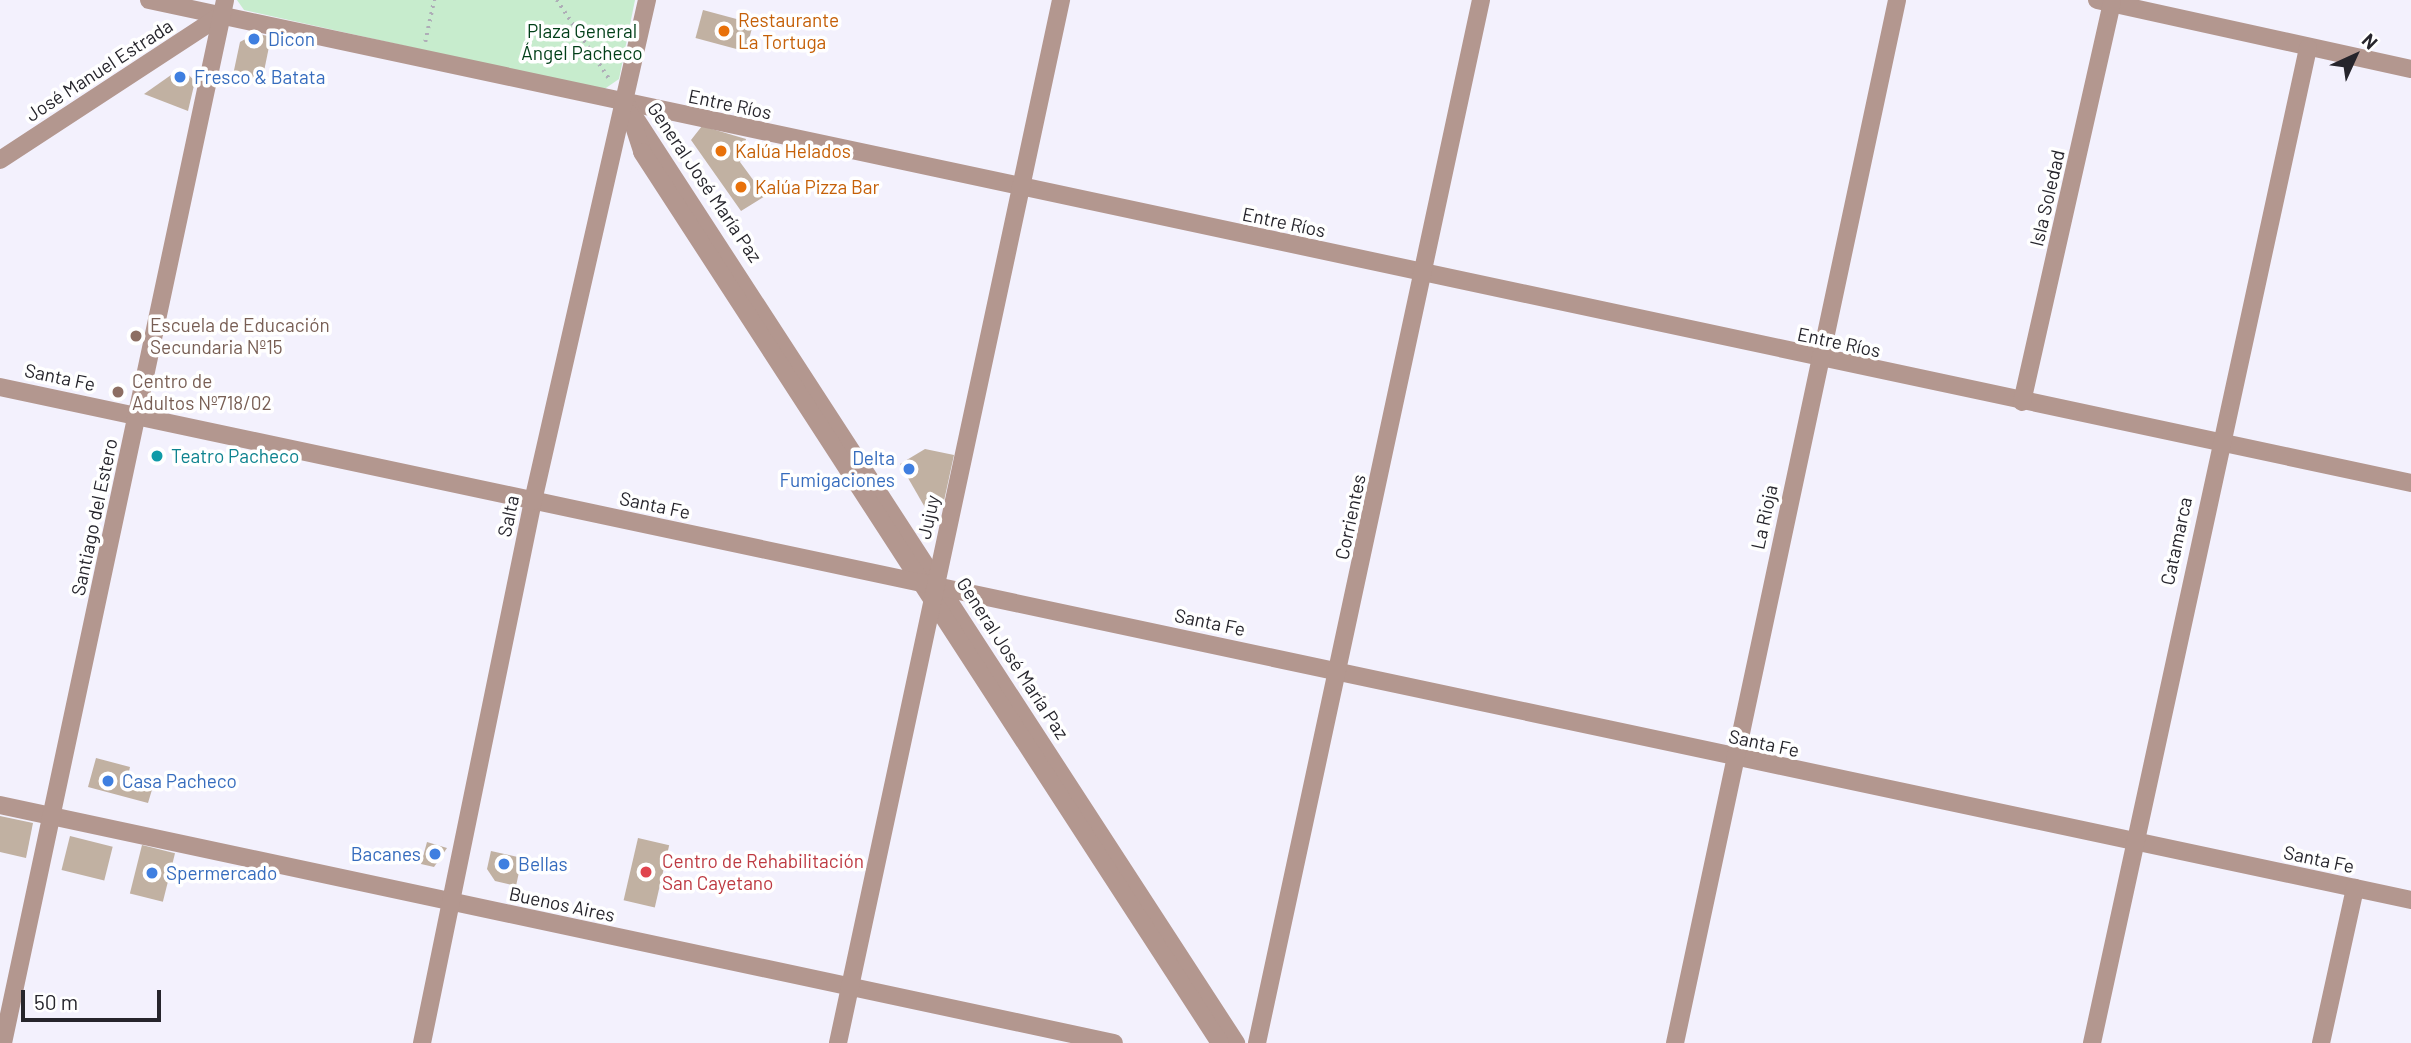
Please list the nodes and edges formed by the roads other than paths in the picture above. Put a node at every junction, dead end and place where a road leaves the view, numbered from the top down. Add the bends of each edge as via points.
1 (149, 0) edge
2 (647, 0) edge
3 (1061, 0) edge
4 (1481, 0) edge
5 (1897, 0) edge
6 (2105, 2) edge
7 (224, 8) edge
8 (2308, 48) junction
9 (2411, 69) edge
10 (626, 104) junction
11 (0, 160) edge
12 (1021, 186) junction
13 (1423, 274) junction
14 (1819, 359) junction
15 (0, 387) edge
16 (2022, 402) junction
17 (138, 415) junction
18 (2218, 443) junction
19 (2411, 483) edge
20 (533, 501) junction
21 (934, 587) junction
22 (1339, 671) junction
23 (1734, 758) junction
24 (0, 805) edge
25 (51, 816) junction
26 (2134, 841) junction
27 (2355, 888) junction
28 (2411, 900) edge
29 (452, 902) junction
30 (849, 987) junction
31 (3, 1043) edge
32 (422, 1043) edge
33 (838, 1043) edge
34 (1114, 1043) edge
35 (1220, 1043) edge
36 (1236, 1043) edge
37 (1257, 1043) edge
38 (1675, 1043) edge
39 (2092, 1043) edge
40 (2321, 1043) edge

1 - 7 street, Entre Ríos
2 - 10 street, Salta
3 - 12 street, Jujuy
4 - 13 street, Corrientes
5 - 14 street, La Rioja
6 - 8 street
6 - 16 street, Isla Soledad
7 - 10 street, Entre Ríos via 421,59
7 - 11 street, José Manuel Estrada
7 - 17 street, Santiago del Estero
8 - 9 street
8 - 18 street, Catamarca
10 - 12 street, Entre Ríos
10 - 20 street, Salta
10 - 21 street, General José María Paz
12 - 13 street, Entre Ríos
12 - 21 street, Jujuy
13 - 14 street, Entre Ríos
13 - 22 street, Corrientes
14 - 16 street, Entre Ríos
14 - 23 street, La Rioja
15 - 17 street, Santa Fe
16 - 18 street, Entre Ríos
17 - 20 street, Santa Fe
17 - 25 street, Santiago del Estero
18 - 19 street, Entre Ríos
18 - 26 street, Catamarca
20 - 21 street, Santa Fe
20 - 29 street, Salta
21 - 22 street, Santa Fe
21 - 30 street, Jujuy
21 - 35 street, General José María Paz
21 - 36 street, General José María Paz
22 - 23 street, Santa Fe
22 - 37 street, Corrientes
23 - 26 street, Santa Fe
23 - 38 street, La Rioja
24 - 25 street, Buenos Aires
25 - 29 street, Buenos Aires
25 - 31 street, Santiago del Estero
26 - 27 street, Santa Fe
26 - 39 street, Catamarca
27 - 28 street, Santa Fe
27 - 40 street
29 - 30 street, Buenos Aires
29 - 32 street, Salta
30 - 33 street, Jujuy
30 - 34 street, Buenos Aires

